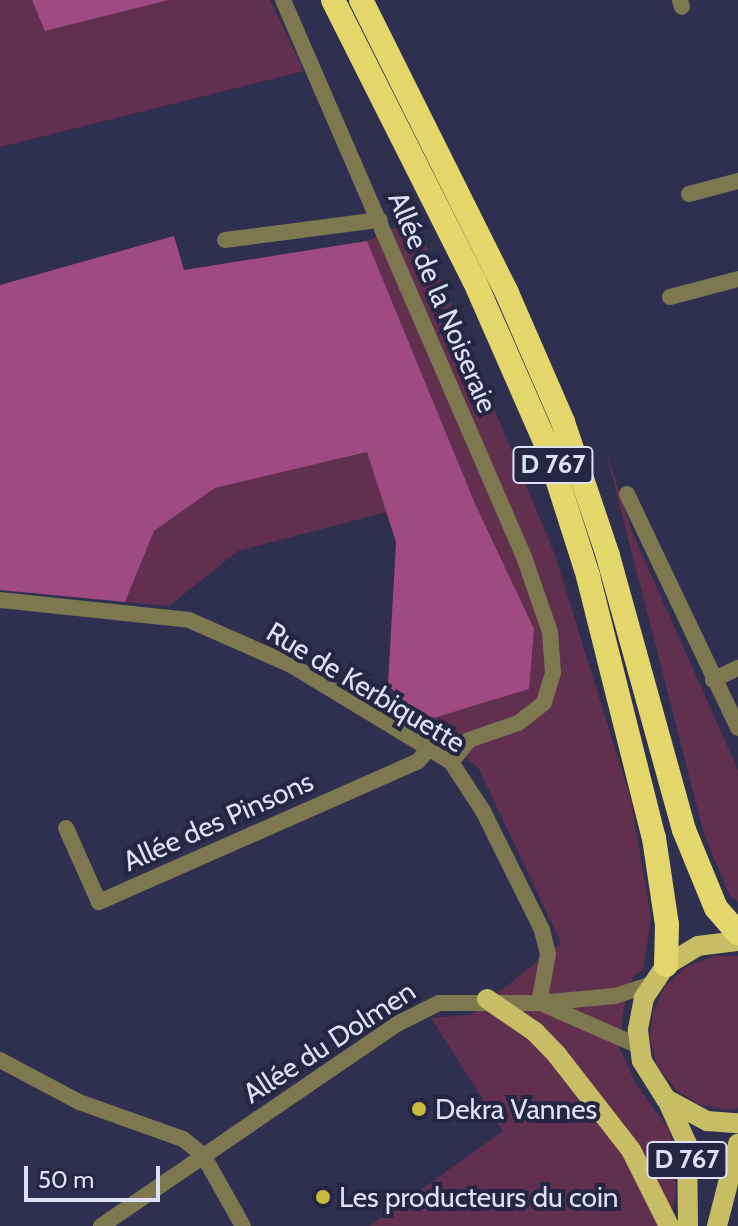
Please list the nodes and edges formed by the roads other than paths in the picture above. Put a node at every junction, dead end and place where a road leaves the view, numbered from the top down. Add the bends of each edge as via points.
1 (283, 0) edge
2 (333, 0) edge
3 (361, 0) edge
4 (738, 181) edge
5 (689, 194) dead end
6 (380, 220) junction
7 (225, 240) dead end
8 (738, 279) edge
9 (670, 297) dead end
10 (627, 494) dead end
11 (0, 600) edge
12 (738, 668) edge
13 (713, 680) junction
14 (738, 728) edge
15 (428, 750) junction
16 (451, 762) junction
17 (66, 828) dead end
18 (738, 933) edge
19 (738, 941) edge
20 (659, 975) junction
21 (487, 999) junction
22 (539, 1003) junction
23 (639, 1046) junction
24 (0, 1060) edge
25 (666, 1099) junction
26 (738, 1123) edge
27 (738, 1144) edge
28 (203, 1155) junction
29 (101, 1226) edge
30 (243, 1226) edge
31 (669, 1226) edge
32 (688, 1226) edge
33 (717, 1226) edge

1 - 6 street, Allée de la Noiseraie
2 - 20 highway, D 767 via 474,280 546,444 588,576 654,838 667,925
3 - 18 highway, D 767 via 507,293 557,409 599,528 665,771 698,869 716,908
4 - 5 street
6 - 7 street
6 - 16 street, Allée de la Noiseraie via 539,591 550,632 553,673 544,703 518,723 469,740
8 - 9 street
10 - 13 street
11 - 15 street, Rue de Kerbiquette via 189,620 291,665
12 - 13 street
13 - 14 street
15 - 16 street, Rue de Kerbiquette
15 - 17 street, Allée des Pinsons via 418,761 99,902
16 - 22 street, Rue de Kerbiquette via 483,811 542,930 548,954
19 - 20 main road via 698,946
20 - 22 street, Allée du Dolmen via 615,996
20 - 23 main road via 639,1014
21 - 22 street, Allée du Dolmen
21 - 28 street, Allée du Dolmen via 439,1003 406,1019
21 - 31 main road via 535,1032 557,1055 631,1150
22 - 23 street, Allée du Dolmen
23 - 25 main road via 648,1075
24 - 28 street via 79,1102 183,1139
25 - 26 main road via 707,1121
25 - 32 main road, D 767 via 687,1144
27 - 33 main road, D 767
28 - 29 street, Allée du Dolmen
28 - 30 street

